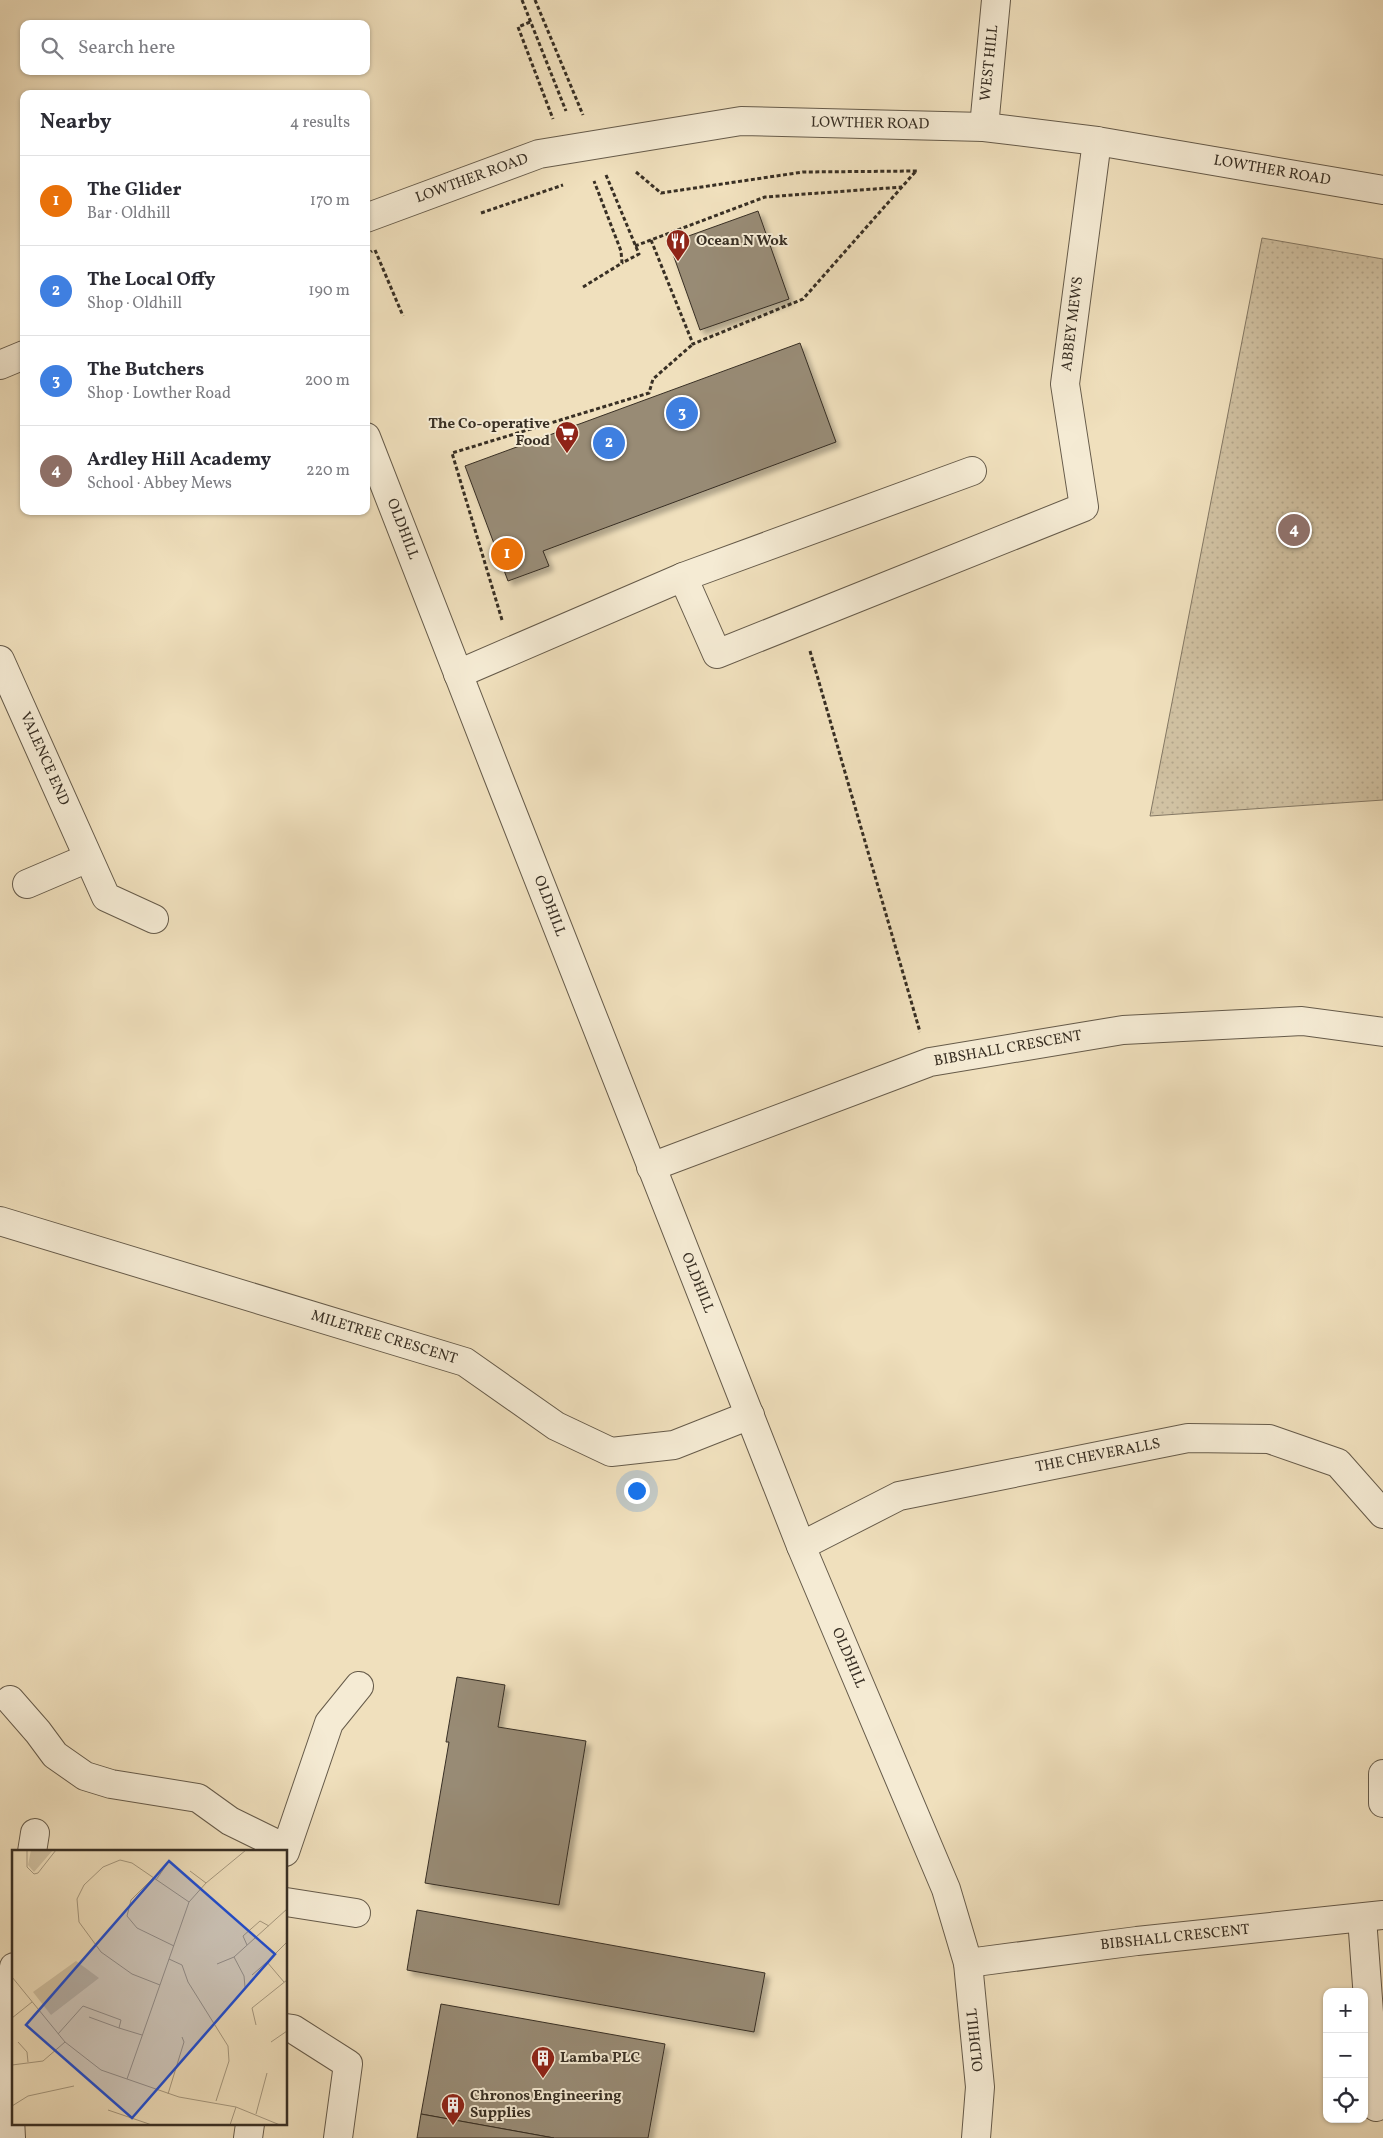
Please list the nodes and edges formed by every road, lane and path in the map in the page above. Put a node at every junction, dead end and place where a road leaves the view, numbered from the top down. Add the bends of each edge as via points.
1 (522, 0) edge
2 (535, 0) edge
3 (996, 0) edge
4 (530, 22) junction
5 (566, 111) dead end
6 (584, 118) dead end
7 (557, 127) dead end
8 (984, 127) junction
9 (1097, 141) junction
10 (635, 172) dead end
11 (615, 173) dead end
12 (594, 181) dead end
13 (565, 184) dead end
14 (902, 187) junction
15 (1383, 190) edge
16 (474, 215) dead end
17 (370, 217) edge
18 (651, 240) junction
19 (383, 245) dead end
20 (635, 246) junction
21 (374, 248) junction
22 (370, 252) edge
23 (622, 263) junction
24 (583, 287) dead end
25 (403, 316) dead end
26 (693, 344) junction
27 (20, 357) edge
28 (0, 365) edge
29 (370, 447) edge
30 (972, 471) dead end
31 (683, 577) junction
32 (801, 620) junction
33 (511, 651) junction
34 (0, 660) edge
35 (458, 674) junction
36 (88, 858) junction
37 (27, 884) dead end
38 (154, 919) dead end
39 (1383, 1032) edge
40 (922, 1040) dead end
41 (651, 1167) junction
42 (0, 1221) edge
43 (750, 1415) junction
44 (1383, 1514) edge
45 (801, 1546) junction
46 (358, 1686) dead end
47 (10, 1700) dead end
48 (1383, 1774) edge
49 (1383, 1803) edge
50 (285, 1850) edge
51 (288, 1902) edge
52 (356, 1912) dead end
53 (1372, 1916) edge
54 (968, 1963) junction
55 (12, 1976) edge
56 (3, 2019) edge
57 (288, 2028) edge
58 (1376, 2107) dead end
59 (11, 2138) edge
60 (338, 2138) edge
61 (976, 2138) edge

1 - 4 path
2 - 6 path
3 - 8 street, WEST HILL
4 - 5 path
4 - 7 path via 518,27
8 - 9 street, LOWTHER ROAD
8 - 17 street, LOWTHER ROAD via 741,121 539,154
9 - 15 street, LOWTHER ROAD
9 - 32 street, ABBEY MEWS via 1065,384 1084,507
10 - 14 path via 661,193 803,172 917,171
11 - 20 path via 604,173
12 - 23 path via 621,251
13 - 16 path
14 - 18 path via 765,197
14 - 26 path via 803,299
18 - 20 path
18 - 26 path
19 - 21 path
20 - 23 path via 638,254
21 - 22 path
21 - 25 path
23 - 24 path
26 - 33 path via 654,379 649,393 452,454
27 - 28 street
29 - 35 street, OLDHILL
30 - 31 street
31 - 32 street via 717,654
31 - 33 street
32 - 40 path
33 - 35 street
34 - 36 street, VALENCE END
35 - 41 street, OLDHILL
36 - 37 street
36 - 38 street, VALENCE END via 106,897
39 - 41 street, BIBSHALL CRESCENT via 1302,1021 1123,1030 930,1062
41 - 43 street, OLDHILL
42 - 43 street, MILETREE CRESCENT via 465,1362 556,1426 611,1452 674,1445
43 - 45 street, OLDHILL
44 - 45 street, THE CHEVERALLS via 1338,1463 1269,1439 1188,1438 899,1496
45 - 54 street, OLDHILL via 946,1889
46 - 50 street via 329,1723
47 - 50 street via 55,1755 85,1776 111,1784 198,1798 230,1821
48 - 49 street
51 - 52 street
53 - 54 street, BIBSHALL CRESCENT
53 - 58 street
54 - 61 street, OLDHILL via 980,2087
55 - 56 street
56 - 59 street
57 - 60 street via 348,2064

